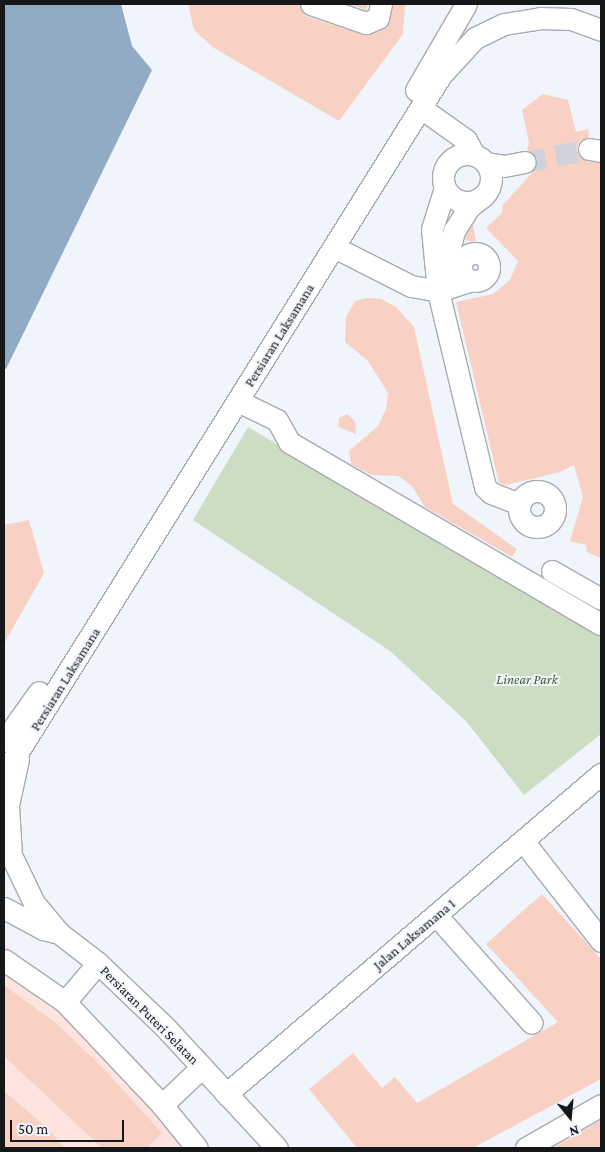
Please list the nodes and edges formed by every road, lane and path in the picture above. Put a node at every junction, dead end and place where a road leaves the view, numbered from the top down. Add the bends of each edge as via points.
1 (311, 4) edge
2 (381, 4) edge
3 (466, 4) edge
4 (480, 4) edge
5 (574, 4) edge
6 (601, 29) edge
7 (441, 75) junction
8 (415, 104) junction
9 (480, 159) junction
10 (525, 162) tunnel mouth
11 (445, 188) junction
12 (483, 196) junction
13 (454, 230) junction
14 (334, 247) junction
15 (438, 291) junction
16 (238, 401) junction
17 (520, 504) dead end
18 (552, 571) dead end
19 (601, 599) edge
20 (601, 624) edge
21 (12, 746) edge
22 (4, 774) edge
23 (601, 774) edge
24 (523, 841) junction
25 (4, 908) edge
26 (436, 915) junction
27 (59, 933) junction
28 (601, 941) edge
29 (4, 960) edge
30 (98, 963) junction
31 (65, 1002) junction
32 (532, 1023) dead end
33 (202, 1067) junction
34 (226, 1094) junction
35 (601, 1105) edge
36 (162, 1106) junction
37 (197, 1148) edge
38 (276, 1148) edge
39 (526, 1148) edge

1 - 2 street via 366,23 378,18
3 - 8 street, Persiaran Laksamana
4 - 7 street
5 - 6 street, Persiaran Laksamana
6 - 7 street, Persiaran Laksamana via 571,19 540,18 504,24 475,38
7 - 8 street, Persiaran Laksamana
8 - 9 street via 466,140
8 - 14 street, Persiaran Laksamana
8 - 21 street via 44,684
9 - 10 street via 504,166
9 - 11 street via 460,155 448,162 443,173
9 - 12 street via 491,176
11 - 12 street via 462,202
11 - 15 street via 432,229
12 - 13 street via 469,207
13 - 15 street
13 - 15 street via 468,254 481,254 489,265 484,277
14 - 15 street via 405,284
14 - 16 street, Persiaran Laksamana
15 - 17 street via 485,487 491,493
16 - 20 street via 277,420 289,442
16 - 21 street, Persiaran Laksamana
18 - 19 street
21 - 22 street
21 - 27 street via 8,805 11,855 34,903
23 - 24 street, Jalan Laksamana 1
24 - 26 street, Jalan Laksamana 1
24 - 28 street
25 - 27 street, Persiaran Puteri Selatan via 43,929
26 - 32 street
26 - 34 street, Jalan Laksamana 1
27 - 30 street, Persiaran Puteri Selatan
29 - 31 street
30 - 31 street
30 - 33 street, Persiaran Puteri Selatan
31 - 36 street
33 - 34 street, Persiaran Puteri Selatan
33 - 36 street
34 - 38 street, Persiaran Puteri Selatan
35 - 39 street
36 - 37 street

